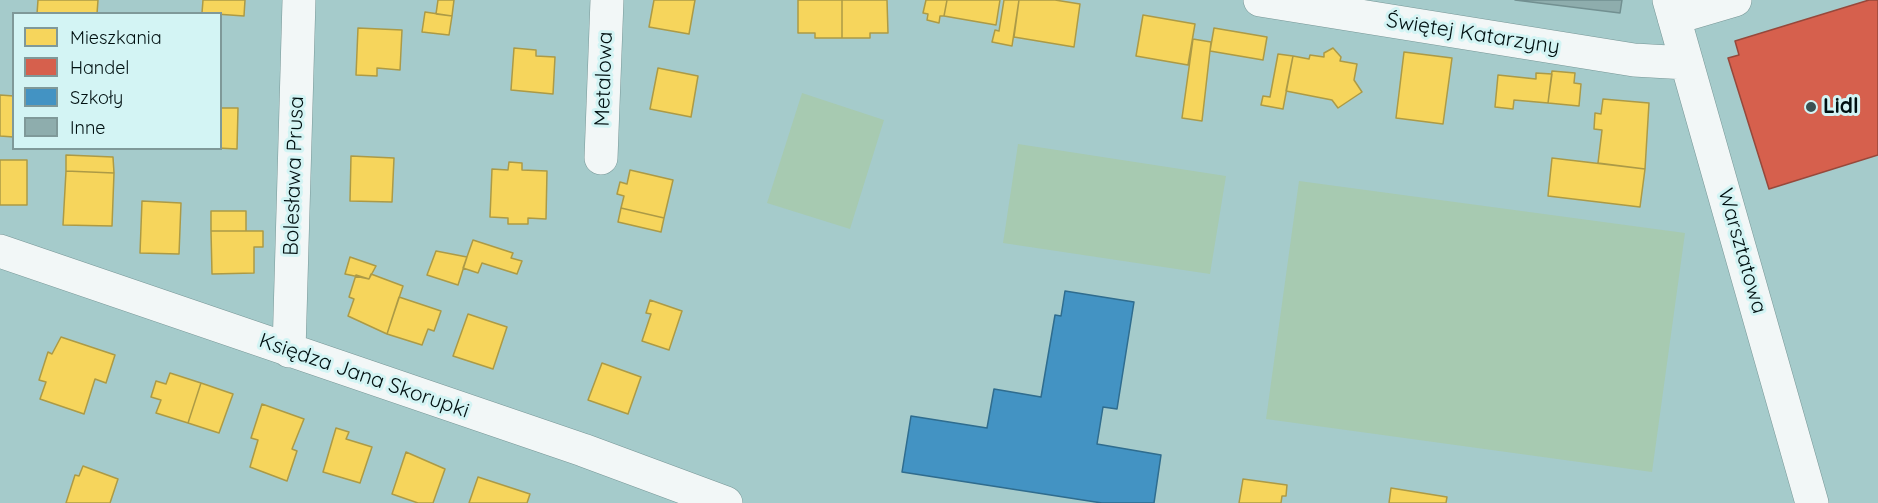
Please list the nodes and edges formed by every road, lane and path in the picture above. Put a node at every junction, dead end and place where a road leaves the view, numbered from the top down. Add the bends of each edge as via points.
1 (299, 0) edge
2 (607, 0) edge
3 (1260, 0) edge
4 (1735, 0) edge
5 (1672, 9) edge
6 (1687, 63) junction
7 (601, 158) dead end
8 (0, 251) edge
9 (289, 351) junction
10 (726, 503) edge
11 (1812, 503) edge

1 - 9 street, Bolesława Prusa
2 - 7 street, Metalowa
3 - 6 street, Świętej Katarzyny via 1634,60
4 - 5 street
5 - 6 street, Warsztatowa
6 - 11 street, Warsztatowa
8 - 9 street, Księdza Jana Skorupki
9 - 10 street, Księdza Jana Skorupki via 583,450

